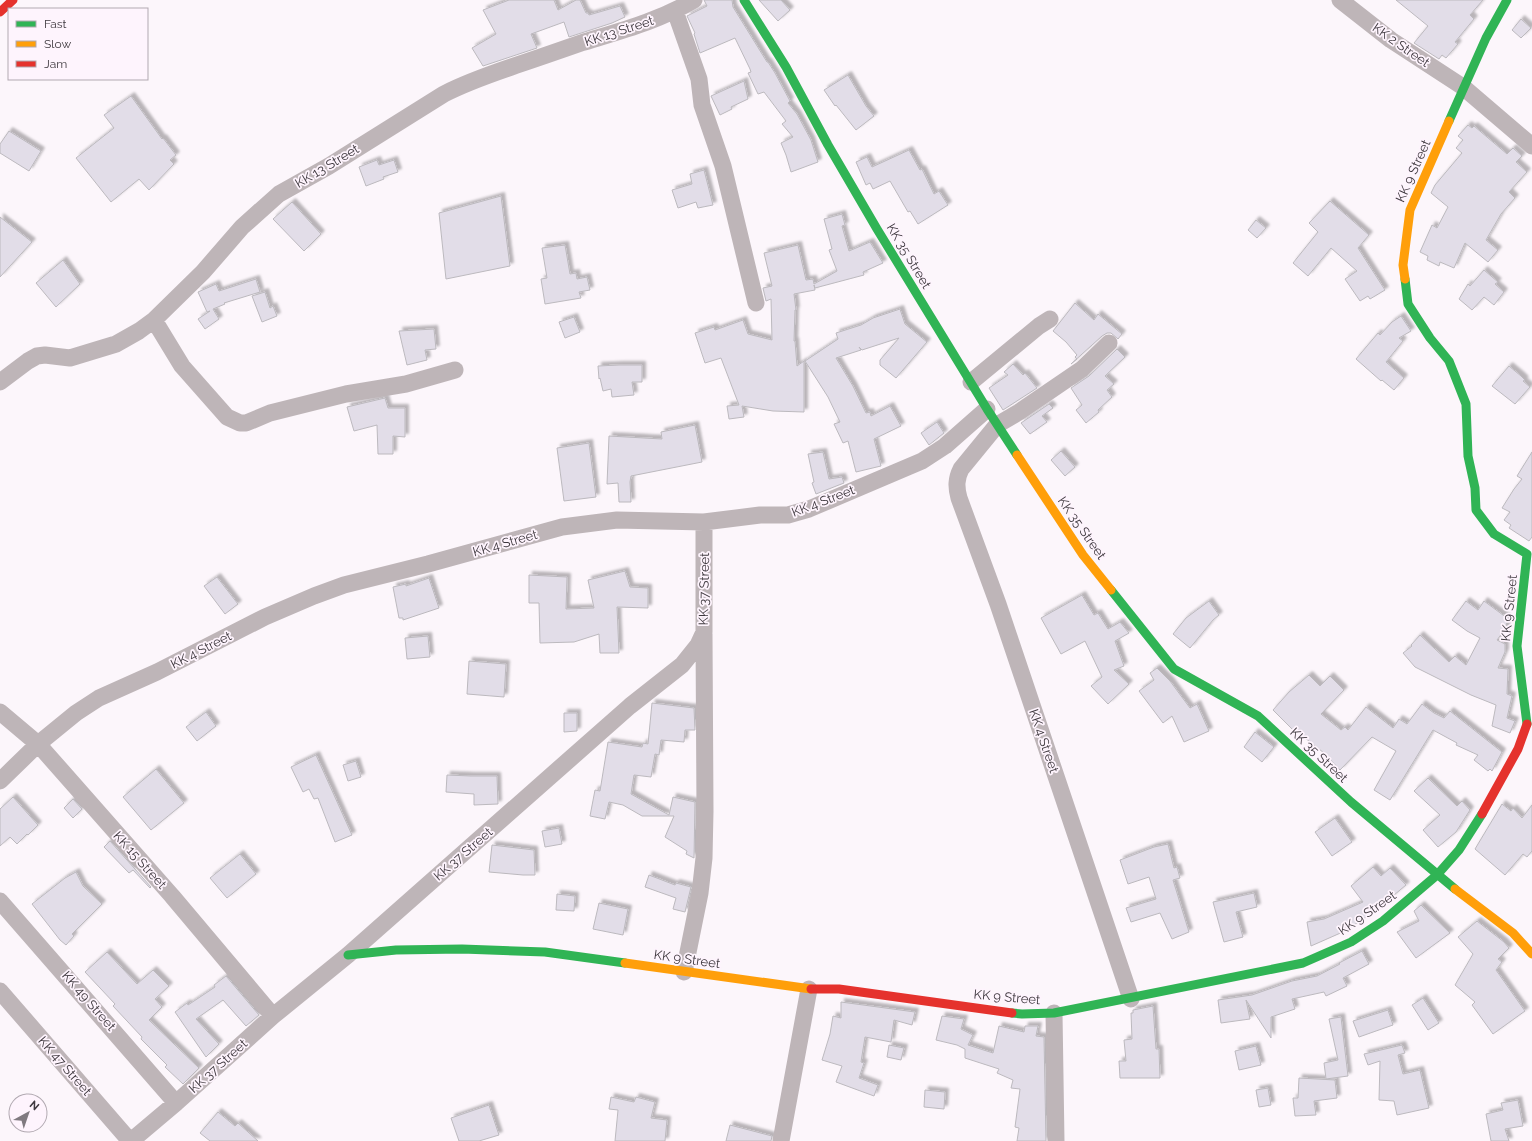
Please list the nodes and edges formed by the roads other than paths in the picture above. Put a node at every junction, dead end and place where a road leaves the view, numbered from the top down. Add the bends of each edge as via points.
1 (14, 0) edge
2 (694, 0) edge
3 (744, 0) edge
4 (1340, 0) edge
5 (1507, 0) edge
6 (675, 11) junction
7 (0, 12) edge
8 (1463, 87) junction
9 (1532, 146) edge
10 (756, 303) dead end
11 (1050, 319) dead end
12 (154, 320) junction
13 (1109, 343) dead end
14 (455, 370) dead end
15 (0, 382) edge
16 (971, 382) junction
17 (987, 409) junction
18 (997, 425) junction
19 (704, 522) junction
20 (1530, 555) edge
21 (704, 632) junction
22 (0, 712) edge
23 (38, 744) junction
24 (0, 781) edge
25 (1437, 875) junction
26 (0, 900) edge
27 (1532, 954) edge
28 (348, 955) junction
29 (684, 972) junction
30 (809, 989) junction
31 (0, 991) edge
32 (1131, 999) junction
33 (1054, 1013) junction
34 (274, 1016) junction
35 (176, 1103) junction
36 (131, 1141) edge
37 (781, 1141) edge
38 (1056, 1141) edge

1 - 7 street
2 - 6 street, KK 13 Street
3 - 16 street, KK 35 Street via 786,67 873,223
4 - 8 street, KK 2 Street via 1391,40
5 - 8 street, KK 9 Street
6 - 10 street via 699,79 702,105 723,166
6 - 12 street, KK 13 Street via 470,82 444,94 279,194 242,227 203,272
8 - 9 street, KK 2 Street
8 - 20 street, KK 9 Street via 1410,210 1403,265 1408,304 1448,361 1466,404 1468,456 1475,488 1476,510 1494,534
11 - 16 street
12 - 14 street via 182,366 227,417 240,423 346,394 406,384
12 - 15 street, KK 13 Street via 110,346 70,358 37,356
13 - 18 street via 1082,369
16 - 17 street, KK 35 Street
17 - 18 street, KK 35 Street
17 - 19 street, KK 4 Street via 945,446 922,461 809,509 788,515 760,515
18 - 25 street, KK 35 Street via 1084,555 1174,669 1258,716 1351,802
18 - 32 street, KK 4 Street via 961,469 956,486
19 - 21 street, KK 37 Street
19 - 23 street, KK 4 Street via 617,520 562,527 338,587 265,617 157,672 99,698
20 - 25 street, KK 9 Street via 1517,646 1528,722 1518,749 1483,813 1459,850
21 - 28 street, KK 37 Street via 698,645 682,665 630,706
21 - 29 street via 704,858 700,893
22 - 23 street, KK 15 Street
23 - 24 street
23 - 34 street, KK 15 Street
25 - 27 street, KK 35 Street via 1513,933
25 - 32 street, KK 9 Street via 1383,921 1351,942 1303,963
26 - 35 street, KK 49 Street
28 - 29 street, KK 9 Street via 396,950 545,952
28 - 34 street, KK 37 Street
29 - 30 street, KK 9 Street
30 - 33 street, KK 9 Street via 839,989 1022,1014
30 - 37 street
31 - 36 street, KK 47 Street
32 - 33 street, KK 9 Street
33 - 38 street
34 - 35 street, KK 37 Street
35 - 36 street, KK 37 Street

